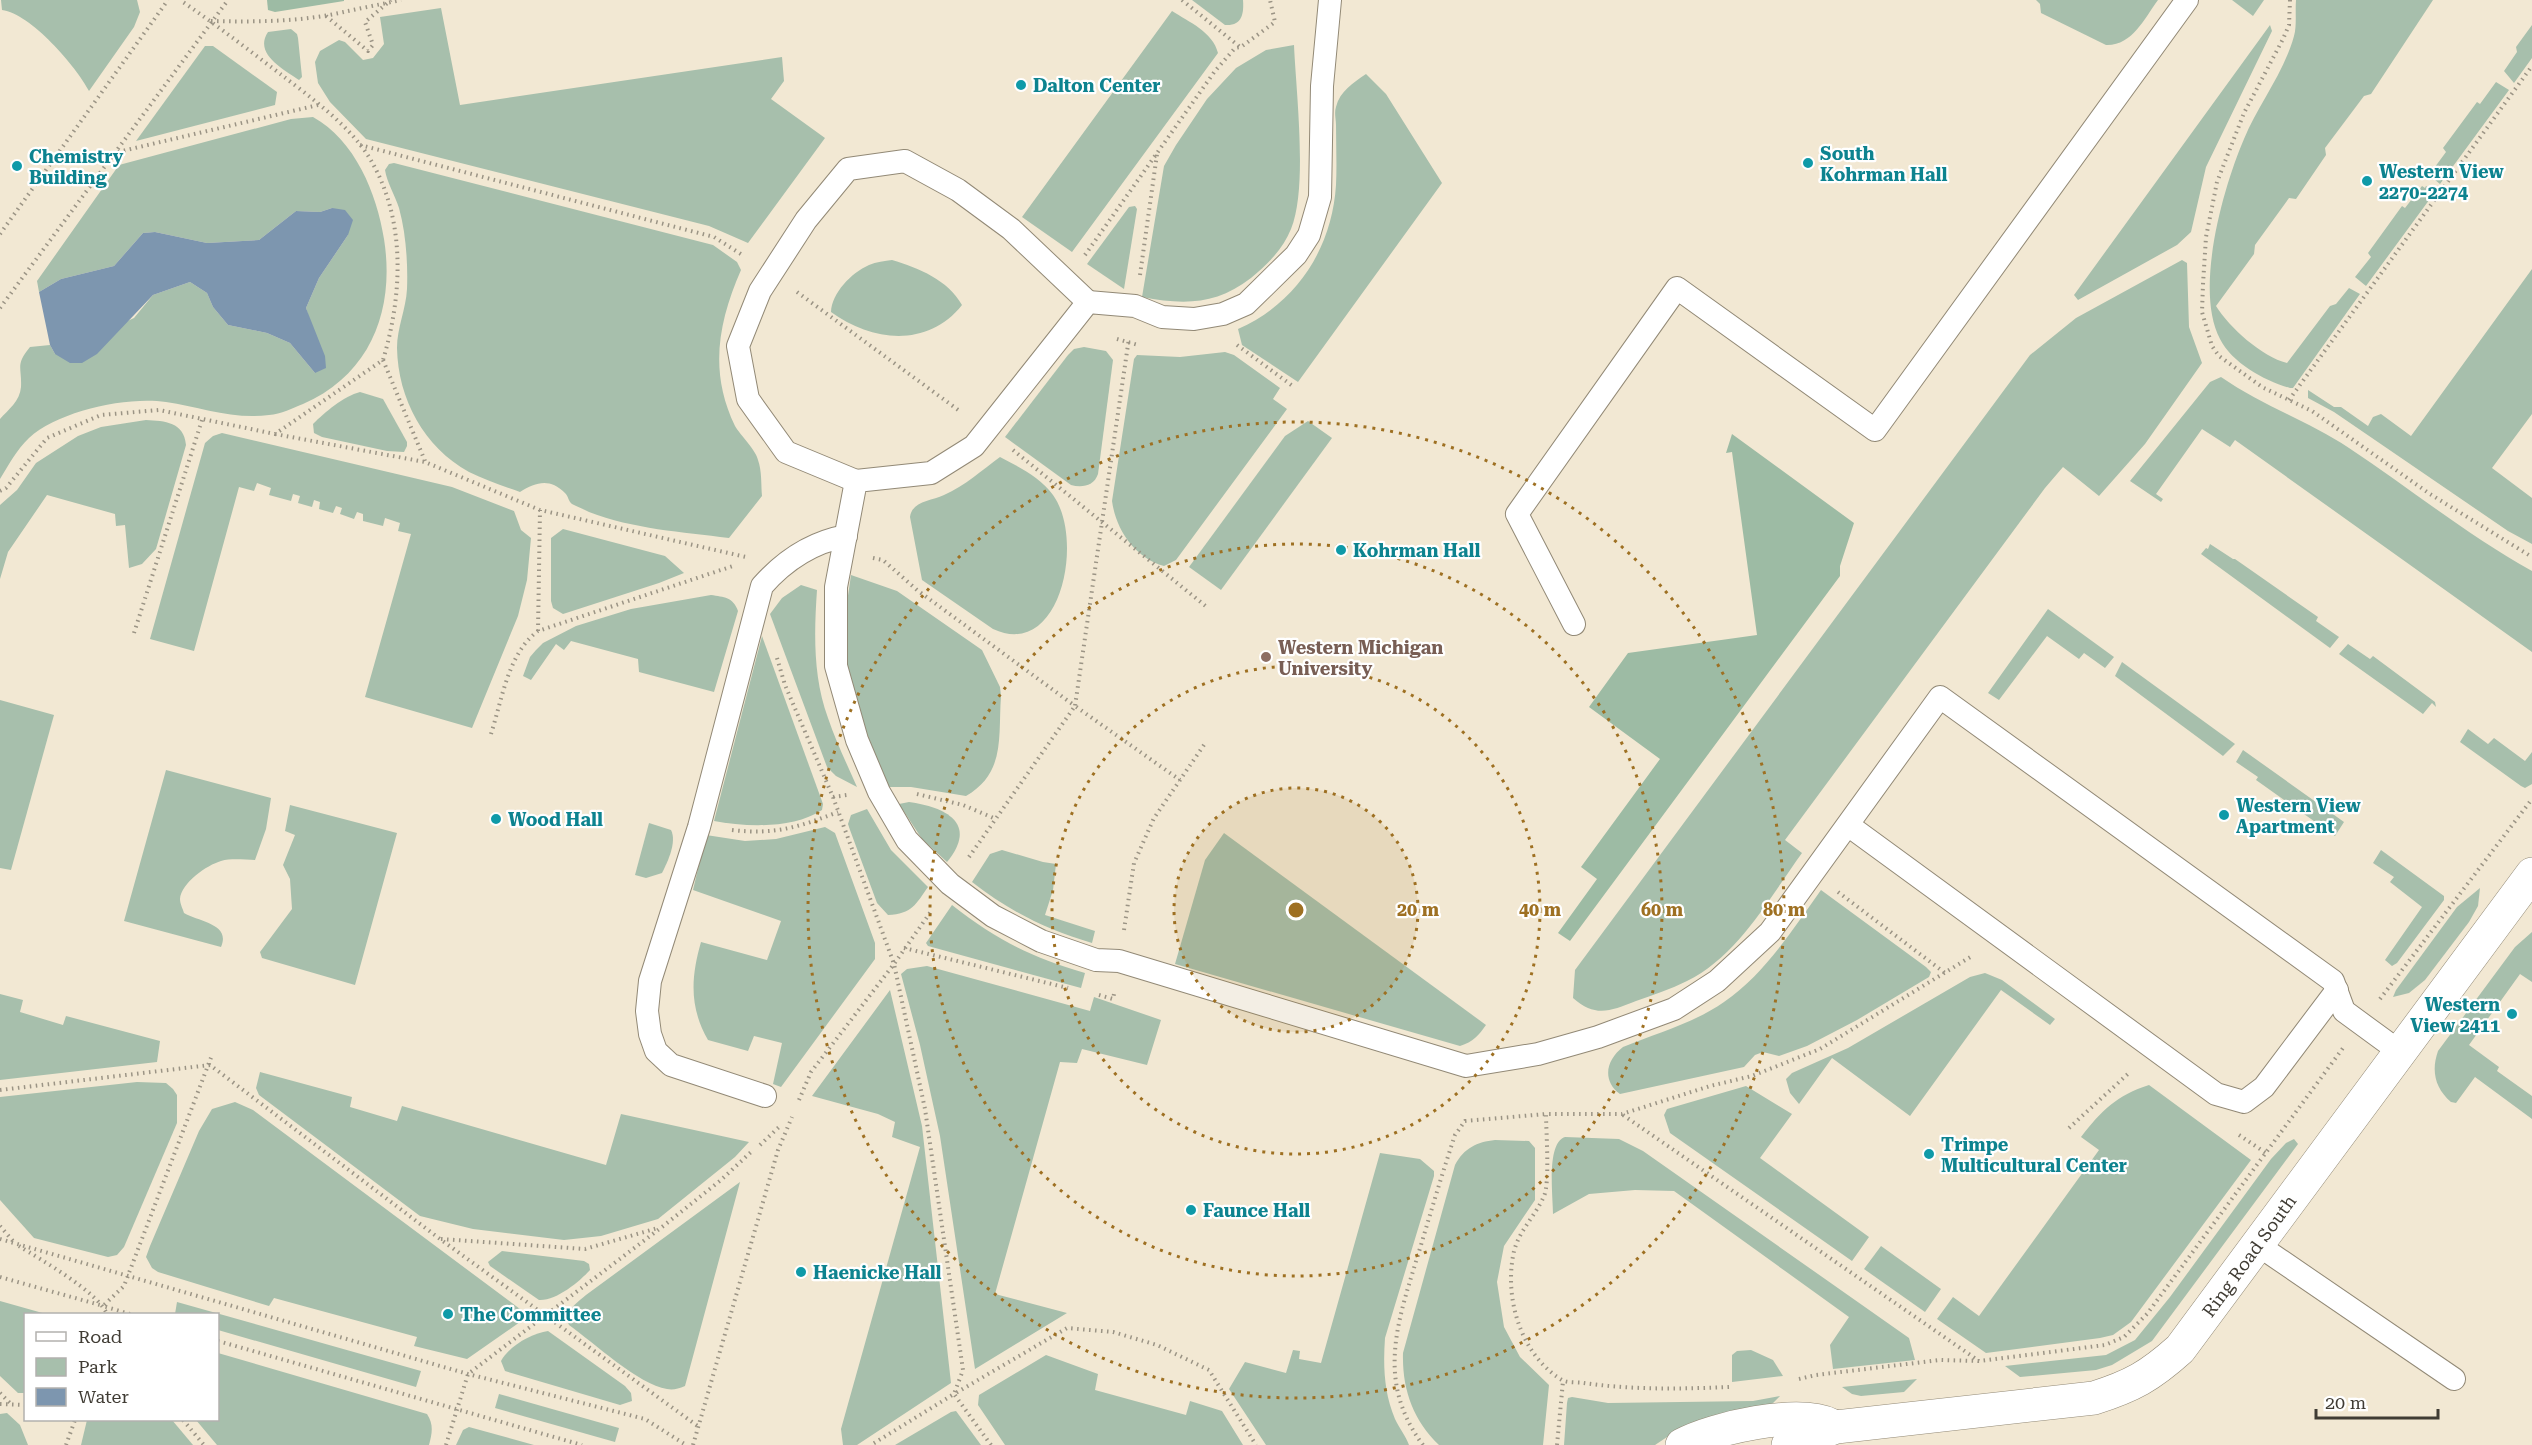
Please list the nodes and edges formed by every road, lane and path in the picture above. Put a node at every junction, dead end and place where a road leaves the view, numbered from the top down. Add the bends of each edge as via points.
1 (168, 0) edge
2 (180, 0) edge
3 (228, 0) edge
4 (391, 0) edge
5 (401, 0) edge
6 (1182, 0) edge
7 (1270, 0) edge
8 (1330, 0) edge
9 (2187, 0) edge
10 (2290, 0) edge
11 (326, 16) junction
12 (211, 21) junction
13 (1241, 47) junction
14 (2532, 66) edge
15 (319, 105) junction
16 (360, 145) junction
17 (117, 152) junction
18 (1157, 154) junction
19 (0, 234) edge
20 (771, 273) junction
21 (1066, 280) junction
22 (1088, 302) junction
23 (1135, 306) junction
24 (0, 308) edge
25 (383, 360) junction
26 (2289, 400) junction
27 (202, 420) junction
28 (986, 430) junction
29 (275, 434) junction
30 (425, 462) junction
31 (856, 481) junction
32 (0, 491) edge
33 (540, 510) junction
34 (1103, 525) junction
35 (844, 544) junction
36 (2532, 557) edge
37 (1208, 608) dead end
38 (1574, 624) dead end
39 (538, 631) junction
40 (134, 633) dead end
41 (776, 654) dead end
42 (491, 734) dead end
43 (1206, 742) dead end
44 (2532, 799) edge
45 (838, 812) junction
46 (1848, 825) junction
47 (699, 827) junction
48 (2532, 874) edge
49 (1837, 892) dead end
50 (904, 948) dead end
51 (1981, 954) dead end
52 (1119, 961) junction
53 (1945, 973) junction
54 (1078, 990) dead end
55 (2337, 990) junction
56 (1090, 993) dead end
57 (2361, 1023) junction
58 (2400, 1052) junction
59 (212, 1055) dead end
60 (210, 1065) junction
61 (2130, 1071) dead end
62 (0, 1090) edge
63 (765, 1096) dead end
64 (793, 1113) dead end
65 (1546, 1114) junction
66 (1622, 1114) junction
67 (2069, 1128) dead end
68 (2236, 1133) dead end
69 (752, 1152) dead end
70 (2265, 1153) junction
71 (0, 1226) edge
72 (662, 1227) junction
73 (0, 1239) edge
74 (440, 1239) junction
75 (15, 1243) junction
76 (2258, 1245) junction
77 (127, 1276) junction
78 (0, 1277) edge
79 (103, 1306) junction
80 (102, 1313) edge
81 (106, 1313) edge
82 (127, 1313) edge
83 (545, 1316) junction
84 (219, 1341) edge
85 (1980, 1361) junction
86 (468, 1374) junction
87 (2454, 1379) dead end
88 (1797, 1380) dead end
89 (1563, 1381) junction
90 (1735, 1387) dead end
91 (0, 1393) edge
92 (954, 1394) junction
93 (0, 1404) edge
94 (11, 1404) junction
95 (24, 1405) edge
96 (457, 1409) junction
97 (74, 1421) edge
98 (185, 1421) edge
99 (699, 1427) junction
100 (1836, 1427) junction
101 (66, 1445) edge
102 (204, 1445) edge
103 (446, 1445) edge
104 (582, 1445) edge
105 (686, 1445) edge
106 (693, 1445) edge
107 (871, 1445) edge
108 (991, 1445) edge
109 (1256, 1445) edge
110 (1423, 1445) edge
111 (1557, 1445) edge
112 (1682, 1445) edge
113 (1788, 1445) edge

1 - 19 path
2 - 12 path
3 - 12 path
4 - 11 path via 366,22 373,45 368,51
5 - 11 path, bridge
6 - 13 path
7 - 13 path via 1275,22
8 - 23 lane via 1322,86 1320,197 1309,235 1280,273 1246,304 1223,314 1194,319 1162,317
9 - 38 lane via 1875,430 1677,288 1517,514
10 - 26 path via 2289,25 2244,113 2217,182 2206,237 2202,312 2219,356 2262,387
11 - 12 path via 268,22
12 - 15 path
12 - 17 path
13 - 18 path via 1234,48 1215,71
14 - 26 path
15 - 16 path
15 - 17 path
16 - 20 path via 714,237
16 - 25 path via 381,183 395,232 397,296
17 - 24 path
18 - 21 path
18 - 23 path
20 - 21 lane via 806,220 848,169 905,161 958,190 1011,229
20 - 28 path
20 - 31 lane via 738,346 748,399 786,452
21 - 22 lane
22 - 23 lane
22 - 28 lane
23 - 34 path
25 - 29 path
25 - 30 path
26 - 36 path via 2312,411 2430,494
27 - 29 path
27 - 32 path via 159,410 101,415 47,438
27 - 40 path
28 - 31 lane via 974,446 931,473
28 - 34 path via 1041,470
29 - 30 path
30 - 33 path
31 - 35 lane
33 - 39 path
33 - 39 path via 754,558
34 - 35 path via 1075,706 917,590 883,560
34 - 37 path
35 - 47 lane via 825,540 778,568 762,586
35 - 52 lane via 836,587 837,666 872,778 907,840 950,884 993,916 1041,941 1096,960
39 - 42 path via 518,653
41 - 45 path
43 - 52 path via 1154,818 1134,863
44 - 57 path
45 - 47 path via 788,829 741,831
45 - 92 path via 894,964 925,1109 963,1370
46 - 52 lane via 1770,932 1717,981 1674,1009 1538,1054 1466,1066
46 - 55 lane via 2216,1094 2244,1102 2264,1087
46 - 55 lane via 1940,697 2333,981
47 - 63 lane via 650,981 650,1034 656,1051 671,1065
48 - 58 street, Ring Road South
49 - 53 path
50 - 54 path
51 - 53 path
52 - 56 path via 1113,999
53 - 66 path via 1820,1049 1752,1076
55 - 57 lane via 2344,1011
57 - 58 lane
57 - 70 path
58 - 76 street, Ring Road South
59 - 60 path
60 - 62 path
60 - 74 path
60 - 77 path
61 - 67 path
64 - 99 path via 778,1150
65 - 66 path
65 - 89 path via 1545,1193 1513,1253 1511,1298 1528,1344 1538,1359
65 - 110 path via 1465,1121 1455,1135 1396,1329 1396,1388 1406,1417
66 - 85 path
68 - 70 path
69 - 72 path
70 - 85 path via 2147,1314 2124,1337 2105,1345
71 - 75 path
72 - 74 path via 585,1249
72 - 83 path
73 - 75 path
74 - 83 path
75 - 77 path
75 - 79 path
76 - 87 lane
76 - 100 street, Ring Road South via 2180,1350 2127,1388 2094,1398
77 - 79 path via 124,1286
77 - 86 path
78 - 79 path
79 - 80 path
79 - 81 path
79 - 82 path
83 - 86 path
83 - 99 path
84 - 96 path
85 - 88 path via 1940,1360
86 - 96 path
86 - 105 path via 645,1419
89 - 90 path via 1622,1388
89 - 111 path
91 - 94 path
92 - 107 path
92 - 108 path
92 - 109 path via 1067,1328 1113,1332 1157,1345 1209,1370
93 - 94 path
94 - 95 path
96 - 103 path
96 - 104 path
97 - 101 path
98 - 102 path
99 - 106 path
100 - 112 street, Ring Road South via 1820,1420 1761,1423 1713,1432
100 - 113 street, Ring Road South

